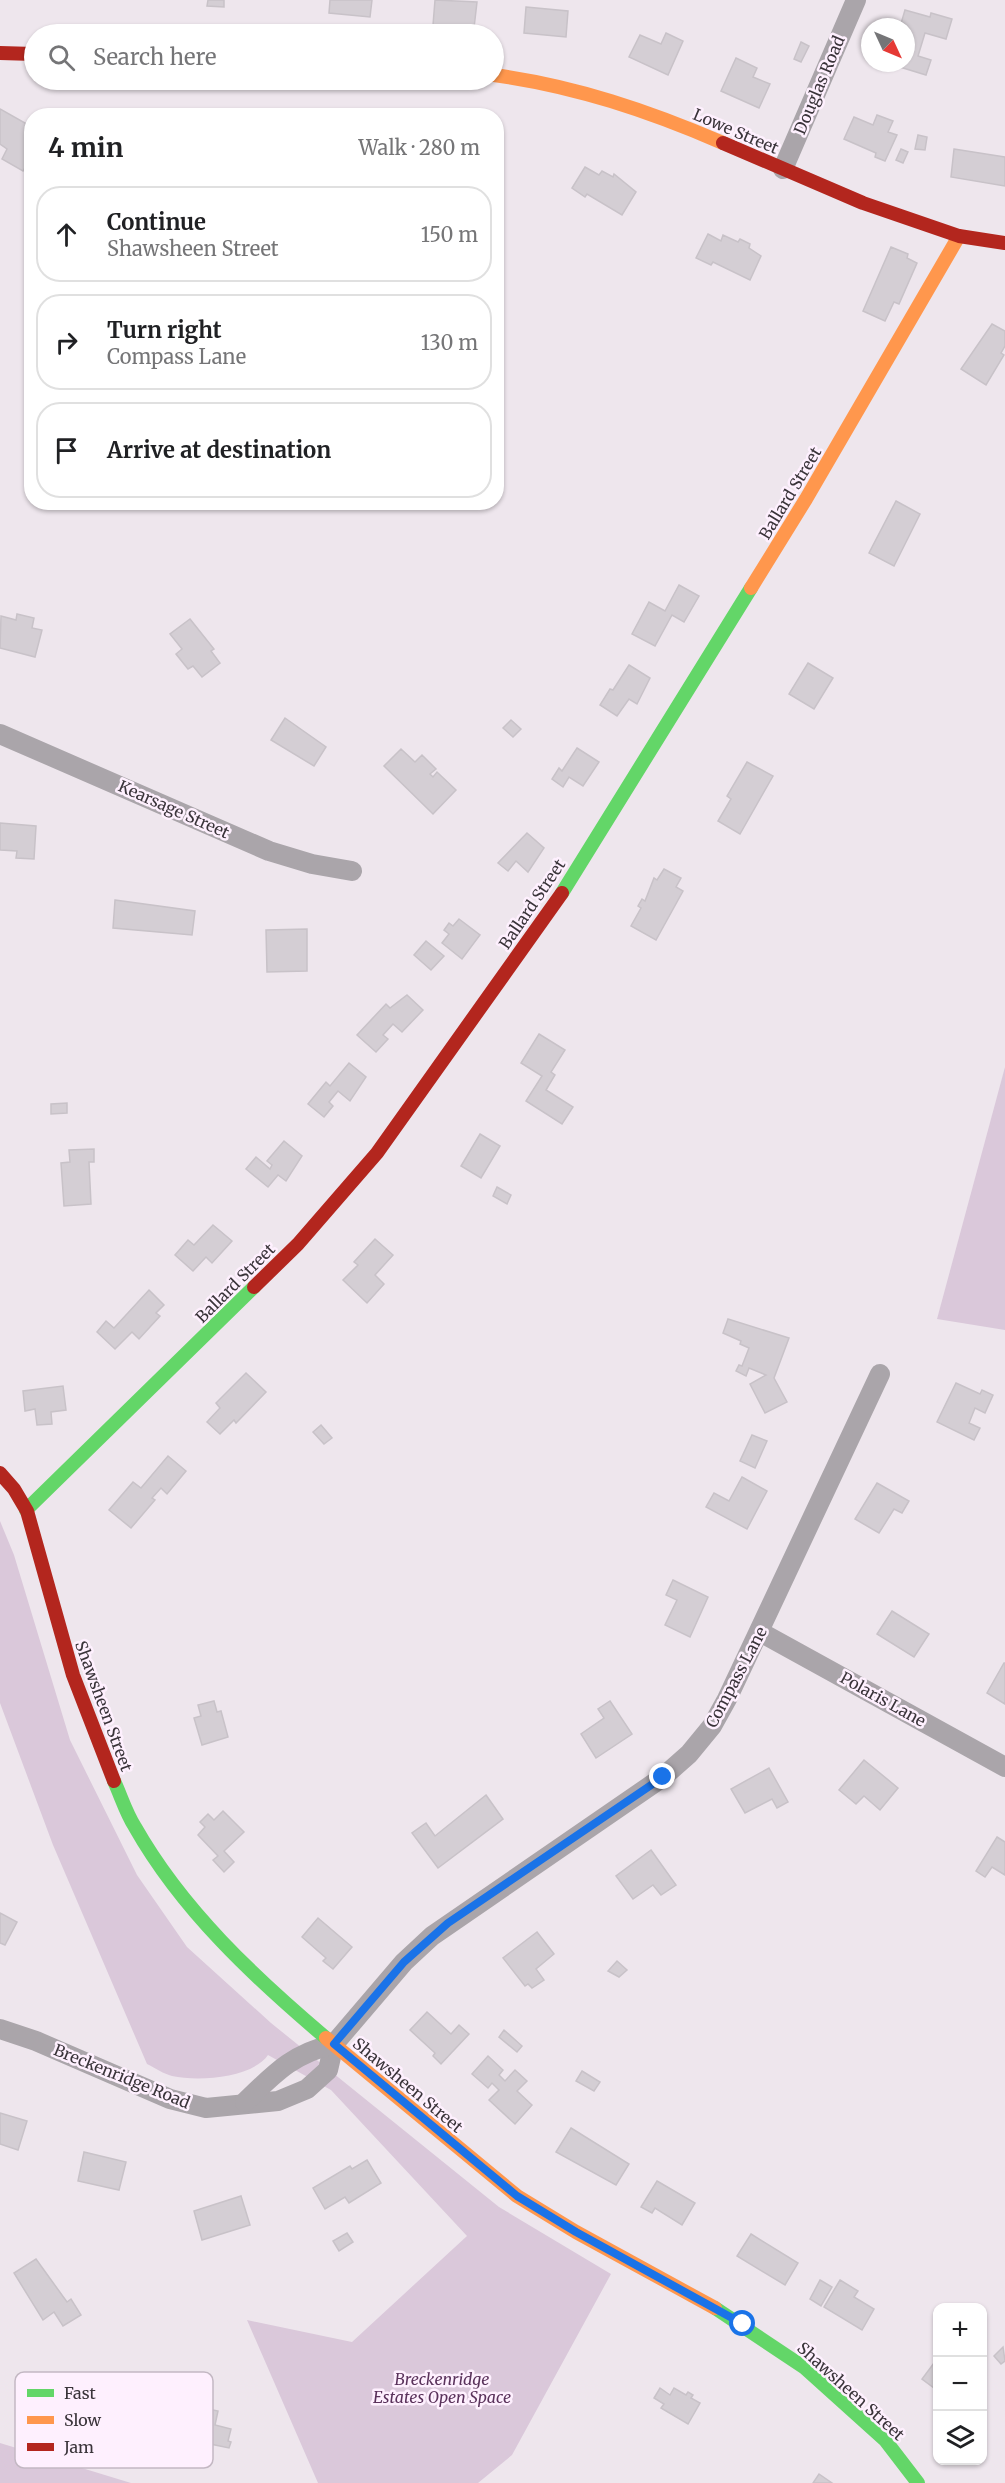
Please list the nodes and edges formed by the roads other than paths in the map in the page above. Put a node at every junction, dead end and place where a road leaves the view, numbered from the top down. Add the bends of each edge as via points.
1 (856, 0) edge
2 (0, 53) edge
3 (24, 54) edge
4 (504, 76) edge
5 (783, 169) junction
6 (959, 236) junction
7 (1005, 243) edge
8 (0, 734) edge
9 (352, 871) dead end
10 (880, 1374) dead end
11 (0, 1473) edge
12 (26, 1510) junction
13 (760, 1632) junction
14 (1005, 1767) edge
15 (0, 2030) edge
16 (334, 2044) junction
17 (245, 2102) junction
18 (918, 2483) edge

1 - 5 street, Douglas Road
2 - 3 street
4 - 5 street, Lowe Street via 619,102
5 - 6 street, Lowe Street via 863,203
6 - 7 street, Lowe Street
6 - 12 street, Ballard Street via 806,499 560,896 377,1153 298,1244
8 - 9 street, Kearsage Street via 269,851
10 - 13 street, Compass Lane
11 - 12 street, Shawsheen Street
12 - 16 street, Shawsheen Street via 73,1675 134,1826 203,1923
13 - 14 street, Polaris Lane
13 - 16 street, Compass Lane via 712,1725 689,1754 636,1797 448,1923 404,1962
15 - 17 street, Breckenridge Road via 36,2041 189,2105 224,2107
16 - 17 street via 299,2055
16 - 17 street, Breckenridge Road via 328,2070 314,2085 278,2101
16 - 18 street, Shawsheen Street via 517,2196 728,2315 805,2368 885,2440

